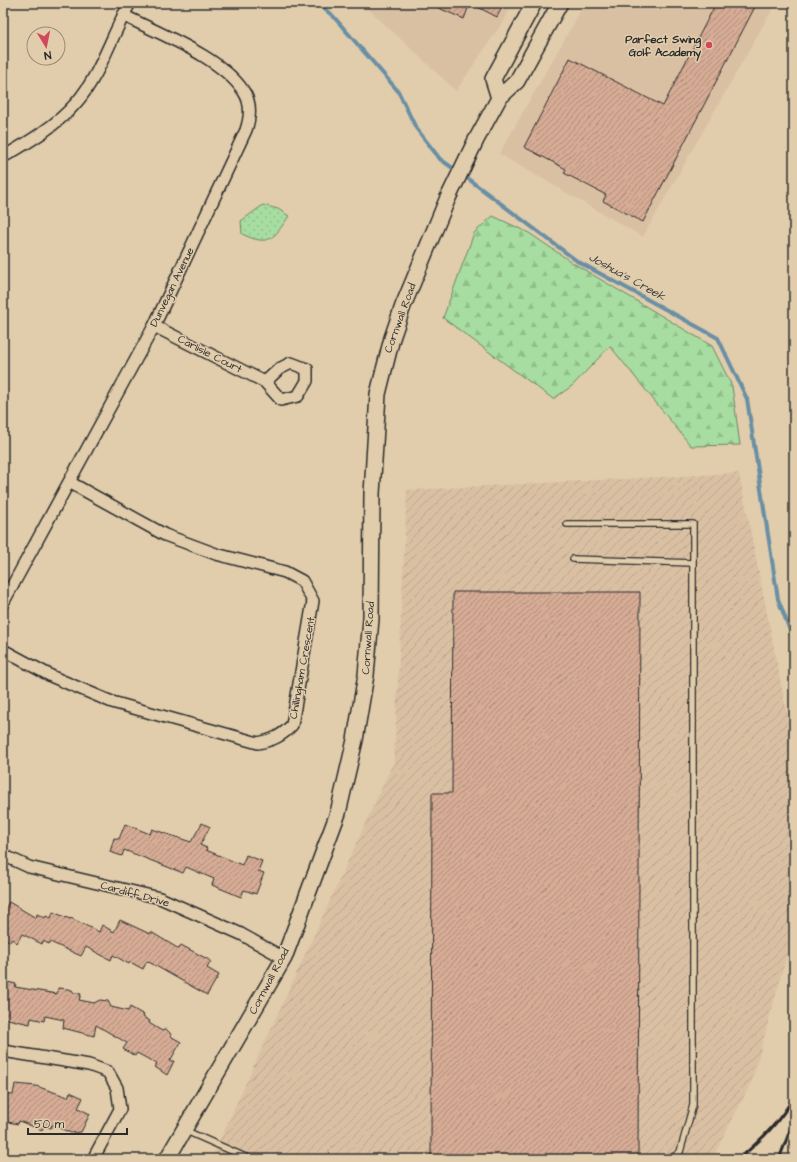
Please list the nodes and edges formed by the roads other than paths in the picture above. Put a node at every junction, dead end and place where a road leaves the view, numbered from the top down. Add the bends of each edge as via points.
1 (130, 3) edge
2 (534, 3) edge
3 (560, 3) edge
4 (123, 15) junction
5 (499, 98) junction
6 (3, 157) edge
7 (154, 326) junction
8 (265, 382) dead end
9 (69, 482) junction
10 (567, 524) dead end
11 (573, 559) dead end
12 (693, 564) junction
13 (3, 603) edge
14 (3, 650) edge
15 (3, 855) edge
16 (284, 958) junction
17 (3, 1051) edge
18 (184, 1130) junction
19 (93, 1159) edge
20 (167, 1159) edge
21 (250, 1159) edge
22 (671, 1159) edge

1 - 4 street
2 - 5 main road via 493,79
3 - 5 main road, Cornwall Road via 518,82
4 - 6 street via 101,64 77,102 57,122
4 - 7 street, Dunvegan Avenue via 206,57 223,69 245,92 249,104 250,118 246,130
5 - 16 main road, Cornwall Road via 447,200 386,356 378,394 372,494 371,619 366,675 355,740 338,812
7 - 8 street, Carlisle Court
7 - 9 street, Dunvegan Avenue
9 - 13 street, Dunvegan Avenue
9 - 14 street, Chillingham Crescent via 165,535 216,554 285,572 302,581 313,601 292,725 278,737 258,743 112,702 53,678
10 - 12 lane via 693,524
11 - 12 lane
12 - 22 lane via 693,1105 680,1152
15 - 16 street, Cardiff Drive via 29,868 160,898 241,934
16 - 18 main road, Cornwall Road
17 - 19 street via 89,1065 108,1072 117,1088 120,1108
18 - 20 main road, Cornwall Road
18 - 21 lane

